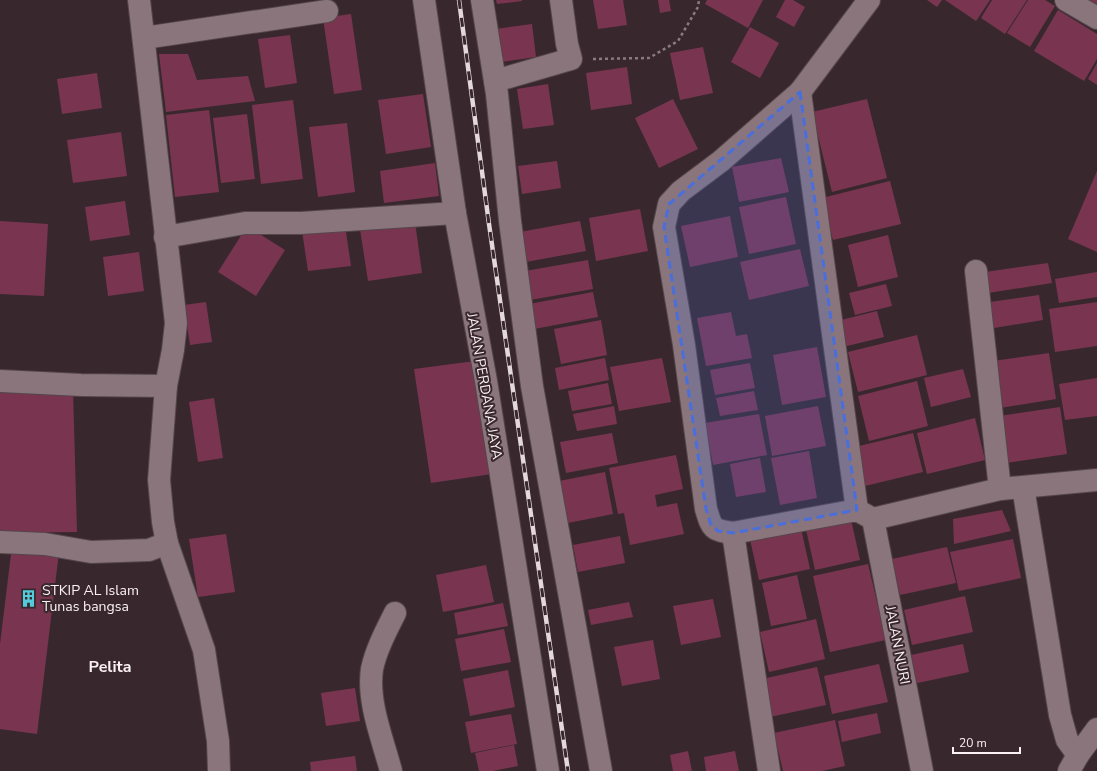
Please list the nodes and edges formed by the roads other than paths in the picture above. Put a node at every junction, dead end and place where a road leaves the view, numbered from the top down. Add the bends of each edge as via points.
1 (139, 0) edge
2 (424, 0) edge
3 (482, 0) edge
4 (561, 0) edge
5 (869, 0) edge
6 (1066, 0) edge
7 (327, 11) dead end
8 (1097, 18) edge
9 (144, 38) junction
10 (495, 81) junction
11 (800, 92) junction
12 (454, 213) junction
13 (166, 237) junction
14 (976, 271) dead end
15 (0, 381) edge
16 (166, 386) junction
17 (1097, 480) edge
18 (1023, 487) junction
19 (1000, 489) junction
20 (865, 515) junction
21 (733, 533) junction
22 (0, 542) edge
23 (167, 542) junction
24 (395, 613) dead end
25 (1097, 729) edge
26 (1074, 763) edge
27 (219, 771) edge
28 (391, 771) edge
29 (548, 771) edge
30 (600, 771) edge
31 (769, 771) edge
32 (922, 771) edge

1 - 9 street
2 - 12 street, JALAN PERDANA JAYA
3 - 10 street
4 - 10 street via 571,59
5 - 11 street
6 - 8 street
7 - 9 street
9 - 13 street
10 - 30 street via 532,386
11 - 20 street, JALAN NURI
11 - 21 street via 721,161 681,191 668,204 664,227 684,345 706,509 711,525 718,531
12 - 13 street via 301,223 245,223
12 - 29 street, JALAN PERDANA JAYA via 486,381
13 - 16 street via 176,323
14 - 19 street
15 - 16 street
16 - 23 street via 160,480
17 - 18 street
18 - 19 street
18 - 26 street via 1060,715
19 - 20 street
20 - 21 street
20 - 32 street, JALAN NURI
21 - 31 street
22 - 23 street via 45,544 91,552 149,550
23 - 27 street via 204,650 218,741
24 - 28 street via 381,641 372,670 376,718
25 - 26 street

